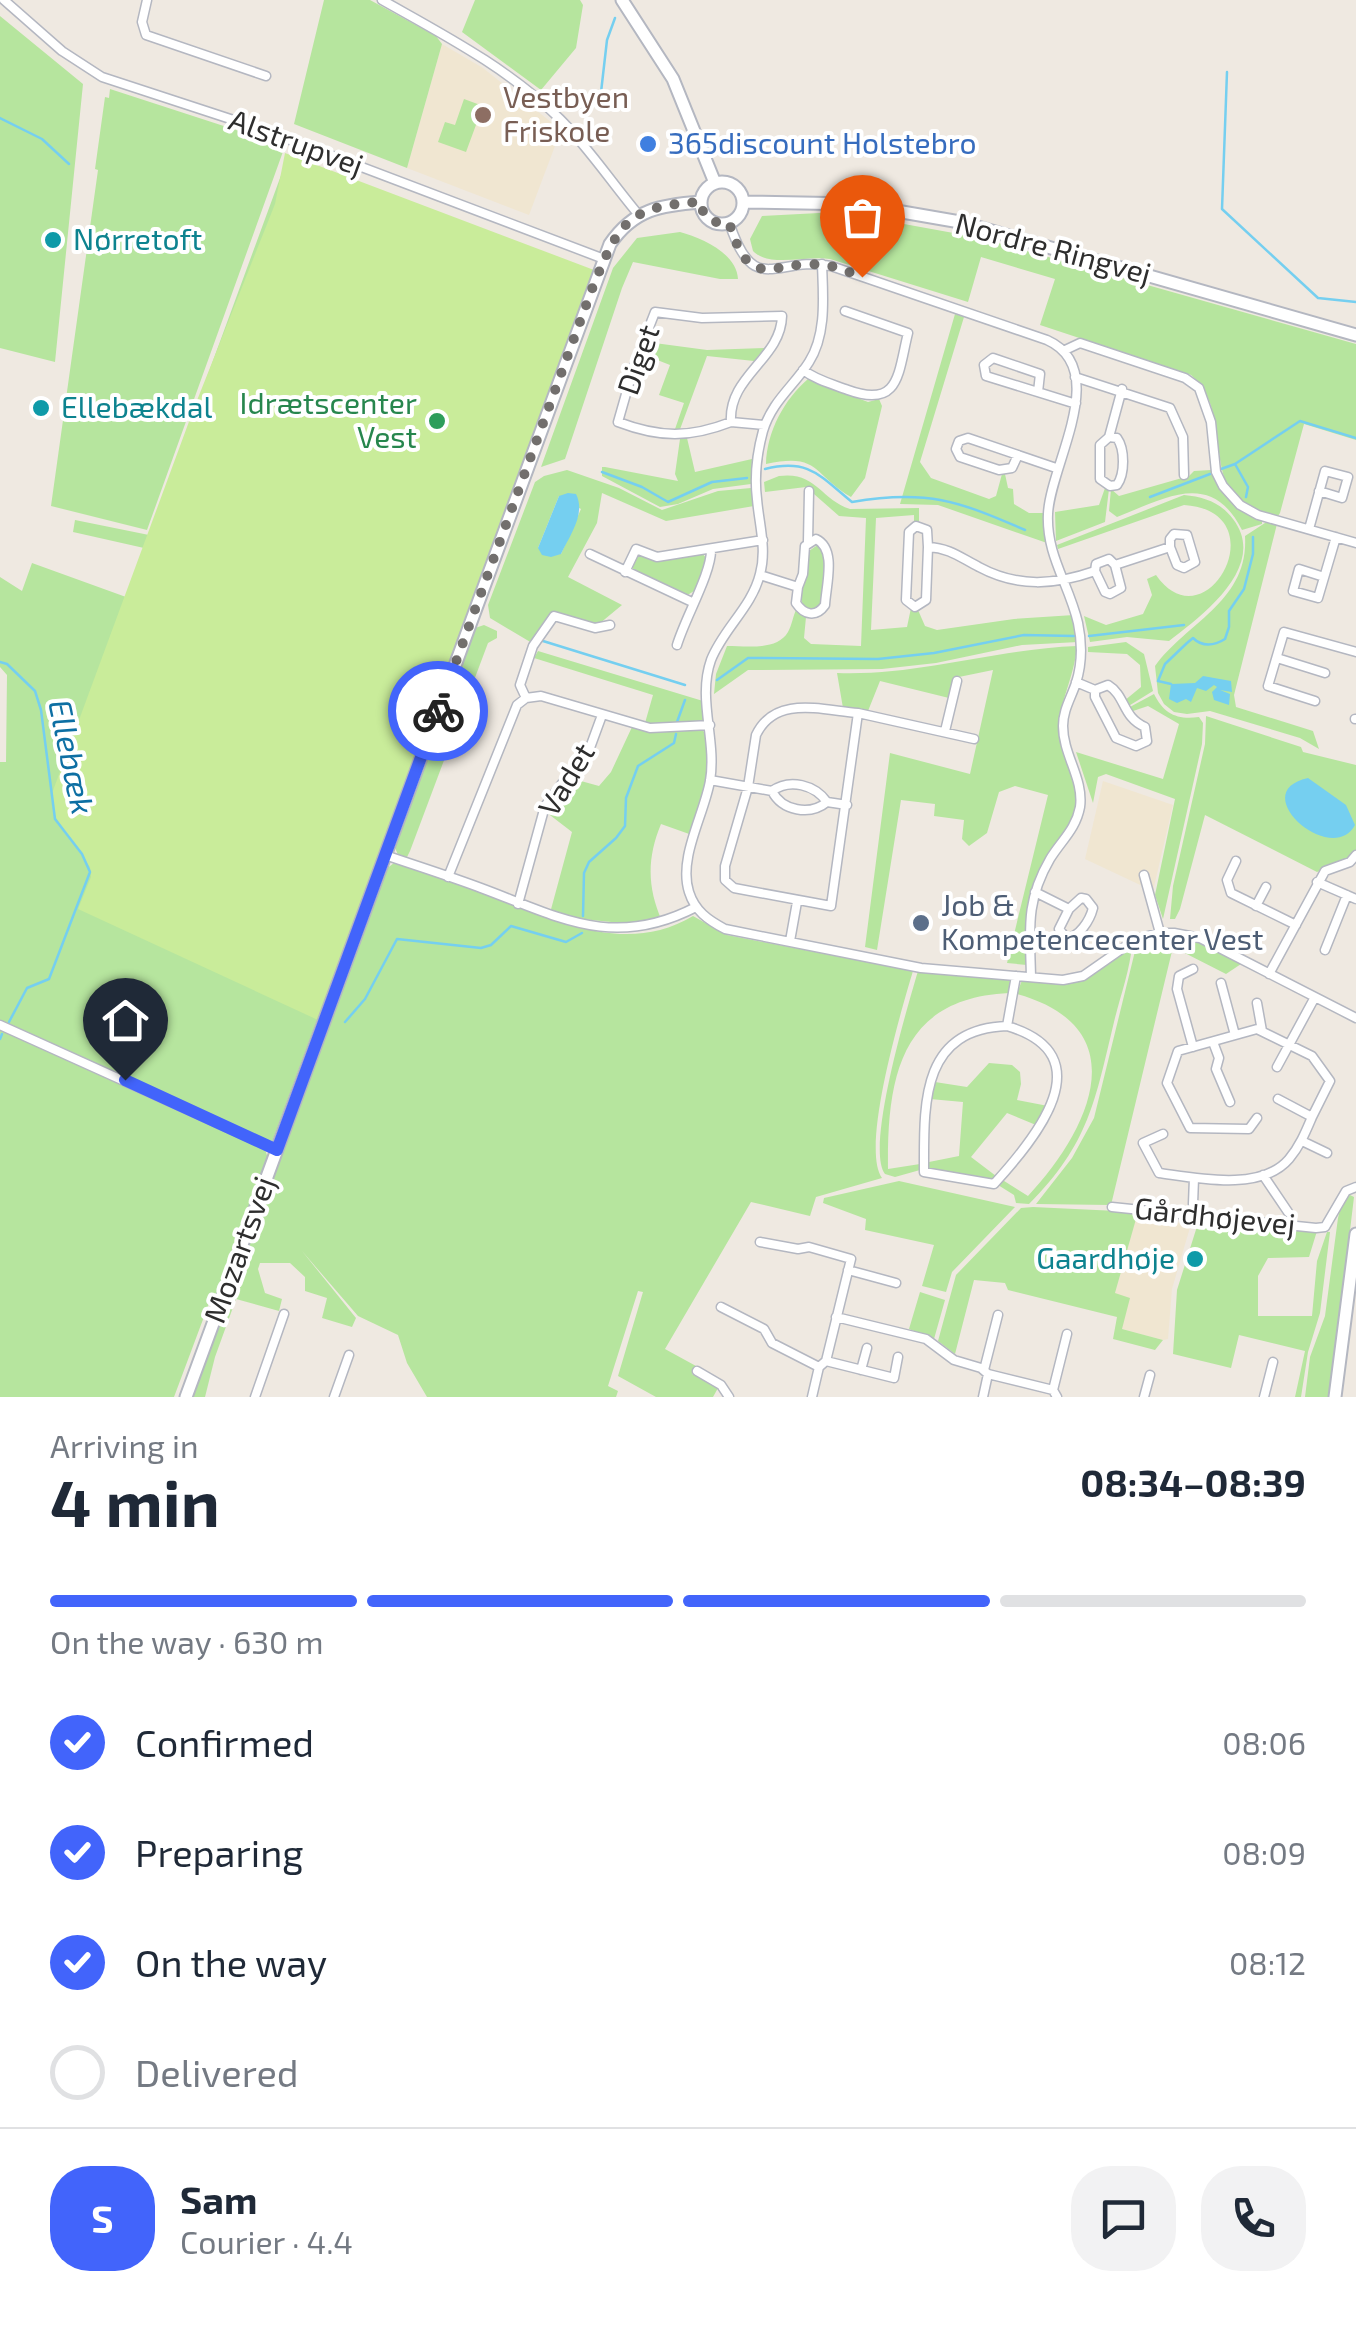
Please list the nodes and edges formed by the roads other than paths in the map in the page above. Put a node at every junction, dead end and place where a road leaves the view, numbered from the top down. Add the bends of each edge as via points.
1 (4, 0) edge
2 (147, 0) edge
3 (382, 0) edge
4 (622, 0) edge
5 (266, 76) dead end
6 (715, 182) junction
7 (701, 202) junction
8 (743, 202) junction
9 (638, 214) junction
10 (729, 222) junction
11 (604, 260) junction
12 (822, 264) junction
13 (845, 311) dead end
14 (1356, 335) edge
15 (1063, 350) junction
16 (804, 370) junction
17 (1076, 376) junction
18 (1122, 389) junction
19 (1038, 392) junction
20 (1076, 404) junction
21 (731, 422) junction
22 (765, 425) junction
23 (1109, 437) junction
24 (1018, 456) junction
25 (1056, 468) junction
26 (1184, 475) dead end
27 (809, 491) dead end
28 (1319, 491) dead end
29 (1309, 529) junction
30 (1336, 537) junction
31 (763, 540) junction
32 (808, 542) junction
33 (1356, 543) edge
34 (928, 547) junction
35 (1170, 547) junction
36 (711, 549) junction
37 (590, 554) dead end
38 (1115, 565) junction
39 (1095, 570) junction
40 (625, 572) junction
41 (760, 576) junction
42 (1324, 577) junction
43 (1062, 582) junction
44 (798, 587) junction
45 (692, 602) junction
46 (610, 625) dead end
47 (677, 645) dead end
48 (1356, 652) edge
49 (1277, 658) junction
50 (1325, 673) dead end
51 (957, 682) dead end
52 (1076, 682) junction
53 (1095, 690) junction
54 (526, 698) junction
55 (1316, 700) dead end
56 (858, 713) junction
57 (602, 715) junction
58 (710, 725) junction
59 (945, 732) junction
60 (974, 739) dead end
61 (710, 780) junction
62 (748, 787) junction
63 (772, 791) junction
64 (827, 802) junction
65 (846, 805) junction
66 (385, 855) junction
67 (1356, 855) edge
68 (1236, 860) dead end
69 (1144, 875) dead end
70 (448, 877) junction
71 (1317, 882) junction
72 (1266, 886) dead end
73 (1034, 892) junction
74 (1351, 897) edge
75 (797, 902) junction
76 (518, 904) junction
77 (1256, 906) junction
78 (696, 907) junction
79 (1069, 908) junction
80 (1296, 925) junction
81 (1160, 932) junction
82 (790, 941) junction
83 (1325, 950) dead end
84 (1193, 969) dead end
85 (1270, 974) junction
86 (1016, 976) junction
87 (1030, 977) junction
88 (1222, 983) dead end
89 (1314, 997) junction
90 (1257, 1003) dead end
91 (1356, 1018) edge
92 (0, 1026) edge
93 (1007, 1026) junction
94 (1262, 1031) junction
95 (1235, 1035) junction
96 (1212, 1042) junction
97 (1290, 1046) junction
98 (1193, 1047) junction
99 (1277, 1067) dead end
100 (1278, 1099) dead end
101 (1230, 1102) dead end
102 (1312, 1116) junction
103 (1257, 1118) dead end
104 (1163, 1134) dead end
105 (1302, 1141) junction
106 (277, 1150) junction
107 (1328, 1153) dead end
108 (1262, 1174) junction
109 (1194, 1178) junction
110 (1356, 1187) edge
111 (1194, 1204) dead end
112 (1112, 1206) dead end
113 (1288, 1212) dead end
114 (1356, 1234) edge
115 (760, 1242) dead end
116 (848, 1270) junction
117 (896, 1282) dead end
118 (721, 1307) dead end
119 (284, 1314) dead end
120 (998, 1315) dead end
121 (836, 1317) junction
122 (1066, 1334) dead end
123 (867, 1348) dead end
124 (349, 1355) dead end
125 (898, 1356) dead end
126 (1273, 1362) dead end
127 (822, 1364) junction
128 (862, 1370) junction
129 (697, 1371) dead end
130 (984, 1371) junction
131 (1150, 1375) dead end
132 (1055, 1394) edge
133 (186, 1397) edge
134 (255, 1397) edge
135 (334, 1397) edge
136 (729, 1397) edge
137 (812, 1397) edge
138 (983, 1397) edge
139 (1144, 1397) edge
140 (1264, 1397) edge
141 (1335, 1397) edge

1 - 11 street, Alstrupvej via 102,76 264,130
2 - 5 street via 146,35
3 - 9 street via 502,71 561,120
4 - 6 street via 673,79
6 - 7 street
6 - 8 street via 734,185
7 - 9 street
7 - 10 street via 713,222
8 - 10 street
8 - 14 street, Nordre Ringvej via 856,204 942,218
9 - 11 street, Mozartsvej
10 - 12 street via 742,256 757,268
11 - 66 street, Mozartsvej
12 - 15 street
12 - 16 street via 820,336
13 - 16 street via 908,333 896,382 882,395 865,396
15 - 17 street
15 - 29 street via 1080,343 1190,380 1207,404 1216,472 1227,491 1258,515
16 - 22 street
17 - 18 street
17 - 20 street
18 - 23 street
18 - 26 street via 1170,408 1182,437
19 - 19 street via 986,376 984,365 993,358 1034,370 1041,380
19 - 20 street
20 - 25 street
21 - 21 street, Diget via 734,397 776,342 782,316 655,312 618,422 683,436
21 - 22 street, Diget
22 - 31 street via 756,485
23 - 23 street via 1100,444 1100,480 1110,486 1122,478 1122,446
24 - 24 street via 968,438 956,449 999,470 1012,468
24 - 25 street
25 - 43 street via 1047,526
27 - 32 street
28 - 29 street
29 - 30 street
30 - 33 street
30 - 42 street
31 - 36 street
31 - 41 street
32 - 44 street
32 - 44 street via 816,539 828,550 820,611 802,612
34 - 34 street via 926,600 915,607 906,600 912,528 927,530
34 - 43 street via 948,549 1008,579
35 - 35 street via 1184,568 1194,562 1187,535 1174,534
35 - 38 street
36 - 40 street via 658,558 636,548
36 - 45 street via 712,562
37 - 40 street
38 - 39 street via 1102,559
38 - 39 street via 1117,592 1104,592
39 - 43 street
40 - 45 street
41 - 44 street
41 - 58 street via 712,659 706,691
42 - 42 street via 1318,598 1292,591 1299,570
43 - 52 street via 1079,625
45 - 47 street
46 - 54 street via 595,628 554,616 532,646 520,685
48 - 49 street via 1284,632
49 - 50 street
49 - 55 street via 1268,686
51 - 59 street
52 - 53 street
52 - 73 street via 1063,732 1080,808
53 - 53 street via 1114,688 1148,741 1136,746 1116,738
54 - 57 street, Vadet via 541,696
54 - 70 street via 516,705
56 - 59 street
56 - 62 street via 791,707 774,712 756,735
56 - 65 street
57 - 58 street, Vadet via 650,728
57 - 76 street, Vadet via 591,745 544,806
58 - 61 street
59 - 60 street
61 - 62 street
61 - 78 street via 686,873
62 - 63 street
62 - 75 street via 725,880 734,888
63 - 64 street via 798,784
63 - 64 street via 796,809
64 - 65 street
65 - 75 street via 831,906
66 - 70 street
66 - 106 street, Mozartsvej
67 - 71 street
68 - 77 street via 1227,880 1232,893
69 - 81 street
70 - 76 street
71 - 74 street
71 - 80 street
72 - 77 street
73 - 79 street
73 - 87 street via 1027,930
74 - 83 street
75 - 82 street
76 - 78 street via 559,920 624,927 654,925
77 - 80 street
78 - 82 street via 725,929
79 - 79 street via 1059,929 1072,938 1093,908 1081,898
80 - 85 street
81 - 85 street via 1200,938
81 - 87 street via 1121,948 1083,976
82 - 86 street via 922,968
84 - 98 street via 1179,976 1177,989
85 - 89 street
86 - 87 street
86 - 93 street
88 - 95 street
89 - 91 street
89 - 97 street
90 - 94 street
92 - 106 street
93 - 93 street via 962,1035 943,1053 924,1112 924,1172 994,1184 1051,1108 1054,1060 1044,1043
94 - 95 street
94 - 97 street
95 - 96 street
96 - 98 street
96 - 101 street
97 - 99 street
97 - 102 street via 1312,1056 1330,1081
98 - 103 street via 1178,1051 1167,1083 1190,1128 1249,1129
100 - 102 street
102 - 105 street
104 - 109 street via 1143,1143 1159,1174
105 - 107 street
105 - 108 street via 1287,1162
106 - 133 street, Mozartsvej
108 - 109 street
108 - 113 street
109 - 111 street
110 - 112 street, Gårdhøjevej via 1346,1191 1325,1227
114 - 141 street
115 - 116 street via 851,1258
116 - 117 street
116 - 121 street
118 - 127 street via 764,1329 772,1343
119 - 134 street
120 - 130 street
121 - 127 street
121 - 130 street via 926,1339
122 - 132 street
123 - 128 street
124 - 135 street
125 - 128 street via 894,1378
126 - 140 street
127 - 128 street
127 - 137 street
129 - 136 street
130 - 132 street
130 - 138 street
131 - 139 street

